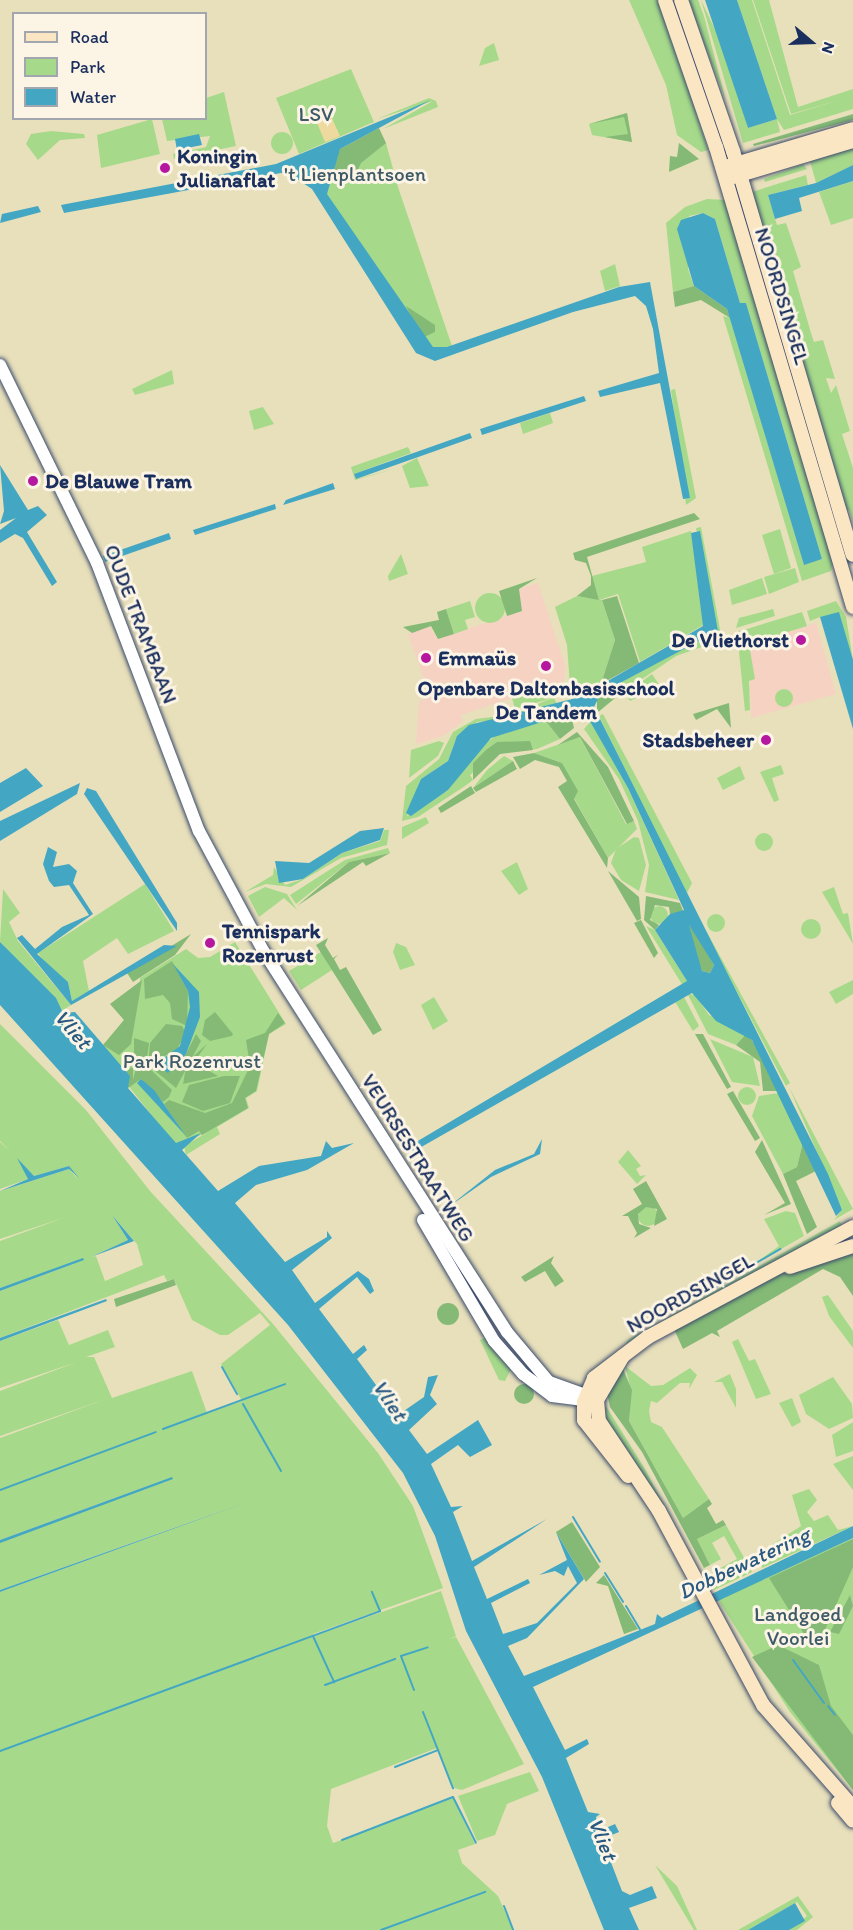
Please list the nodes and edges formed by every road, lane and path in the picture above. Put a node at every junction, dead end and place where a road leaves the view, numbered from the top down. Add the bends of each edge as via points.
1 (665, 0) edge
2 (681, 0) edge
3 (853, 129) edge
4 (853, 141) edge
5 (738, 169) junction
6 (723, 174) junction
7 (0, 364) edge
8 (0, 376) edge
9 (853, 555) edge
10 (853, 607) edge
11 (233, 905) junction
12 (853, 1227) edge
13 (853, 1246) edge
14 (779, 1269) junction
15 (589, 1398) junction
16 (766, 1709) junction
17 (853, 1807) edge
18 (853, 1821) edge

1 - 6 main road, NOORDSINGEL
2 - 5 main road, NOORDSINGEL
3 - 5 main road
4 - 5 main road
5 - 6 main road
5 - 9 main road, NOORDSINGEL
6 - 10 main road, NOORDSINGEL
7 - 11 street, OUDE TRAMBAAN via 88,542 193,819
8 - 11 street, OUDE TRAMBAAN via 31,430 94,569 193,829
11 - 15 street, VEURSESTRAATWEG via 494,1341 547,1393
12 - 14 main road, NOORDSINGEL
13 - 14 main road, NOORDSINGEL
14 - 15 main road, NOORDSINGEL via 648,1337 623,1356
15 - 16 main road
16 - 17 main road
16 - 18 main road

